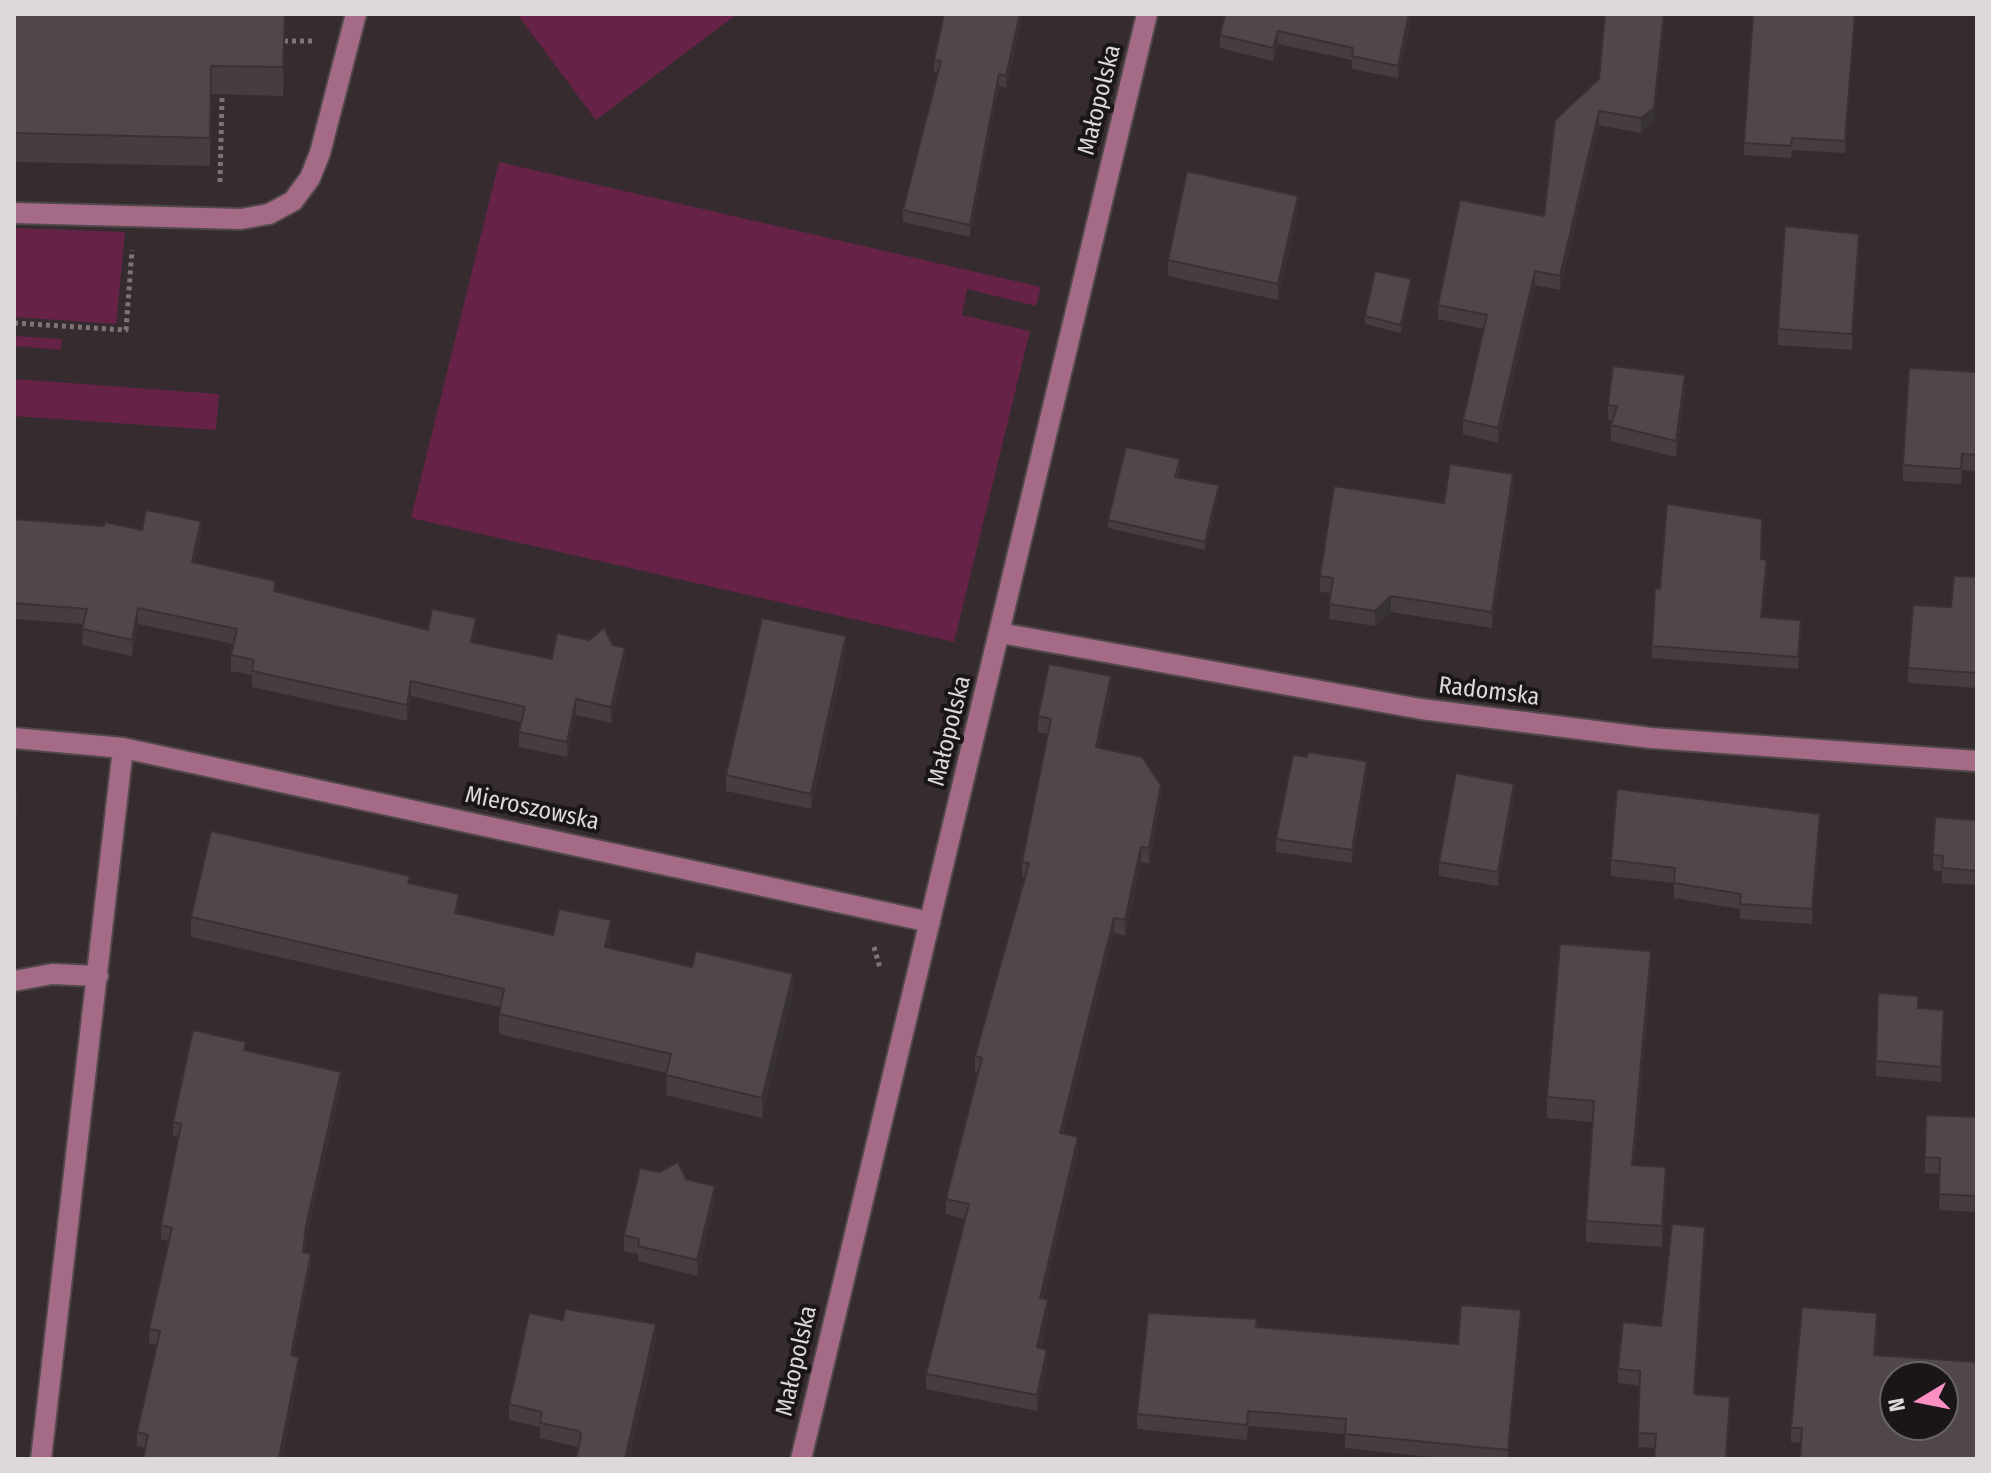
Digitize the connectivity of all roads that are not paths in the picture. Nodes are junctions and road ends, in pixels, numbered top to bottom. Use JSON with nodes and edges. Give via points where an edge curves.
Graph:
{"nodes":[{"id":1,"x":356,"y":14,"type":"edge"},
{"id":2,"x":1147,"y":14,"type":"edge"},
{"id":3,"x":14,"y":213,"type":"edge"},
{"id":4,"x":1000,"y":633,"type":"junction"},
{"id":5,"x":14,"y":738,"type":"edge"},
{"id":6,"x":123,"y":748,"type":"junction"},
{"id":7,"x":1977,"y":761,"type":"edge"},
{"id":8,"x":930,"y":922,"type":"junction"},
{"id":9,"x":98,"y":976,"type":"junction"},
{"id":10,"x":14,"y":981,"type":"edge"},
{"id":11,"x":41,"y":1459,"type":"edge"},
{"id":12,"x":801,"y":1459,"type":"edge"}],
"edges":[{"from":1,"to":3,"type":"street","via":[[310,178],[293,201],[269,214],[219,219]]},
{"from":2,"to":4,"type":"street","name":"Małopolska"},
{"from":4,"to":7,"type":"street","name":"Radomska","via":[[1451,713],[1651,738]]},
{"from":4,"to":8,"type":"street","name":"Małopolska"},
{"from":5,"to":6,"type":"street","name":"Mieroszowska"},
{"from":6,"to":8,"type":"street","name":"Mieroszowska"},
{"from":6,"to":9,"type":"street"},
{"from":8,"to":12,"type":"street","name":"Małopolska"},
{"from":9,"to":10,"type":"street","via":[[52,974]]},
{"from":9,"to":11,"type":"street"}]}
